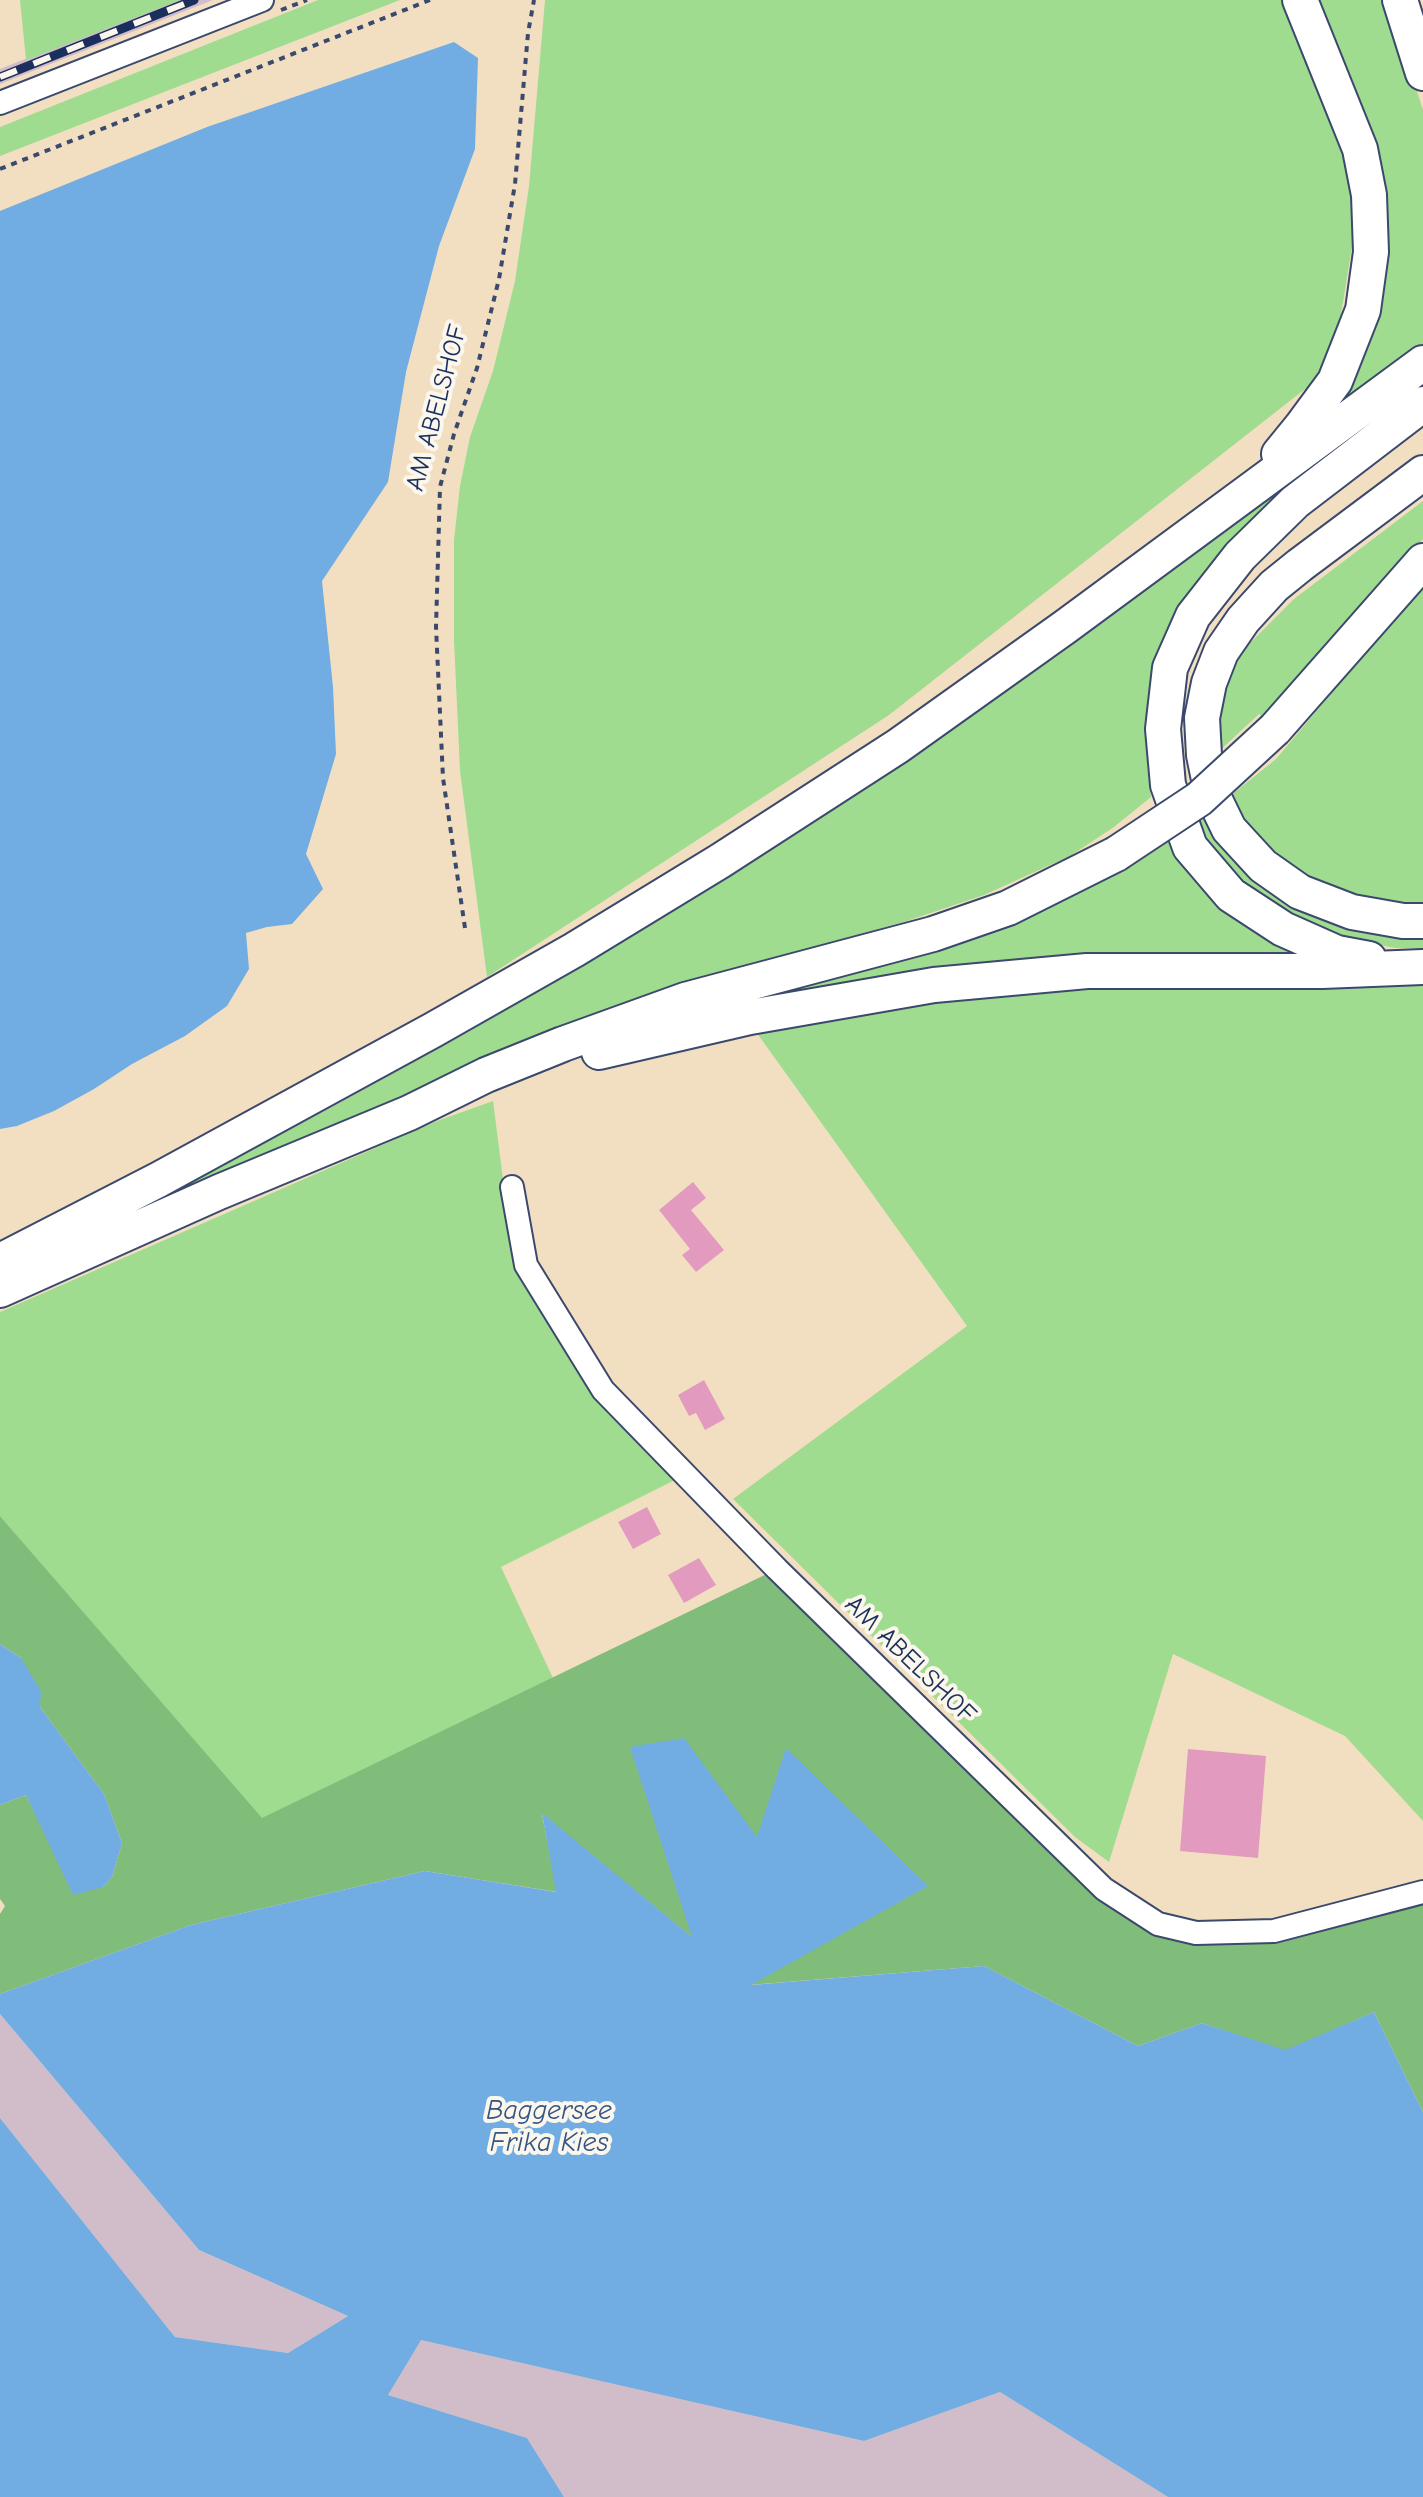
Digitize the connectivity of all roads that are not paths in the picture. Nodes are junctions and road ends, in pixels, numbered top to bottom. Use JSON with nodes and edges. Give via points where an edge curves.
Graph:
{"nodes":[{"id":1,"x":262,"y":0,"type":"edge"},
{"id":2,"x":1300,"y":0,"type":"edge"},
{"id":3,"x":1400,"y":0,"type":"edge"},
{"id":4,"x":1423,"y":73,"type":"edge"},
{"id":5,"x":0,"y":103,"type":"edge"},
{"id":6,"x":1423,"y":363,"type":"edge"},
{"id":7,"x":1423,"y":404,"type":"edge"},
{"id":8,"x":1423,"y":473,"type":"edge"},
{"id":9,"x":1237,"y":501,"type":"junction"},
{"id":10,"x":1423,"y":561,"type":"edge"},
{"id":11,"x":1423,"y":921,"type":"edge"},
{"id":12,"x":1423,"y":966,"type":"edge"},
{"id":13,"x":409,"y":1113,"type":"junction"},
{"id":14,"x":512,"y":1187,"type":"dead end"},
{"id":15,"x":0,"y":1261,"type":"edge"},
{"id":16,"x":0,"y":1290,"type":"edge"},
{"id":17,"x":1423,"y":1892,"type":"edge"}],
"edges":[{"from":1,"to":5,"type":"street"},
{"from":2,"to":9,"type":"highway","via":[[1360,149],[1369,195],[1371,252],[1363,310],[1335,381]]},
{"from":3,"to":4,"type":"highway"},
{"from":6,"to":9,"type":"highway"},
{"from":7,"to":12,"type":"highway","via":[[1295,502],[1240,556],[1193,616],[1170,668],[1163,729],[1168,785],[1190,847],[1231,895],[1283,929],[1337,953]]},
{"from":8,"to":11,"type":"highway","via":[[1274,586],[1243,620],[1221,652],[1202,718],[1212,794],[1229,829],[1263,866],[1300,892],[1352,912]]},
{"from":9,"to":15,"type":"highway","via":[[898,746],[694,877],[433,1030]]},
{"from":10,"to":13,"type":"highway","bridge":true,"via":[[1275,729],[1199,799],[1116,854],[1008,908],[933,934],[685,1000],[486,1075]]},
{"from":12,"to":13,"type":"highway","via":[[1087,971],[934,985],[638,1041]]},
{"from":13,"to":16,"type":"highway"},
{"from":14,"to":17,"type":"street","name":"AM ABELSHOF","via":[[526,1265],[603,1390],[777,1569],[1104,1889],[1158,1924],[1196,1933],[1274,1931]]}]}
